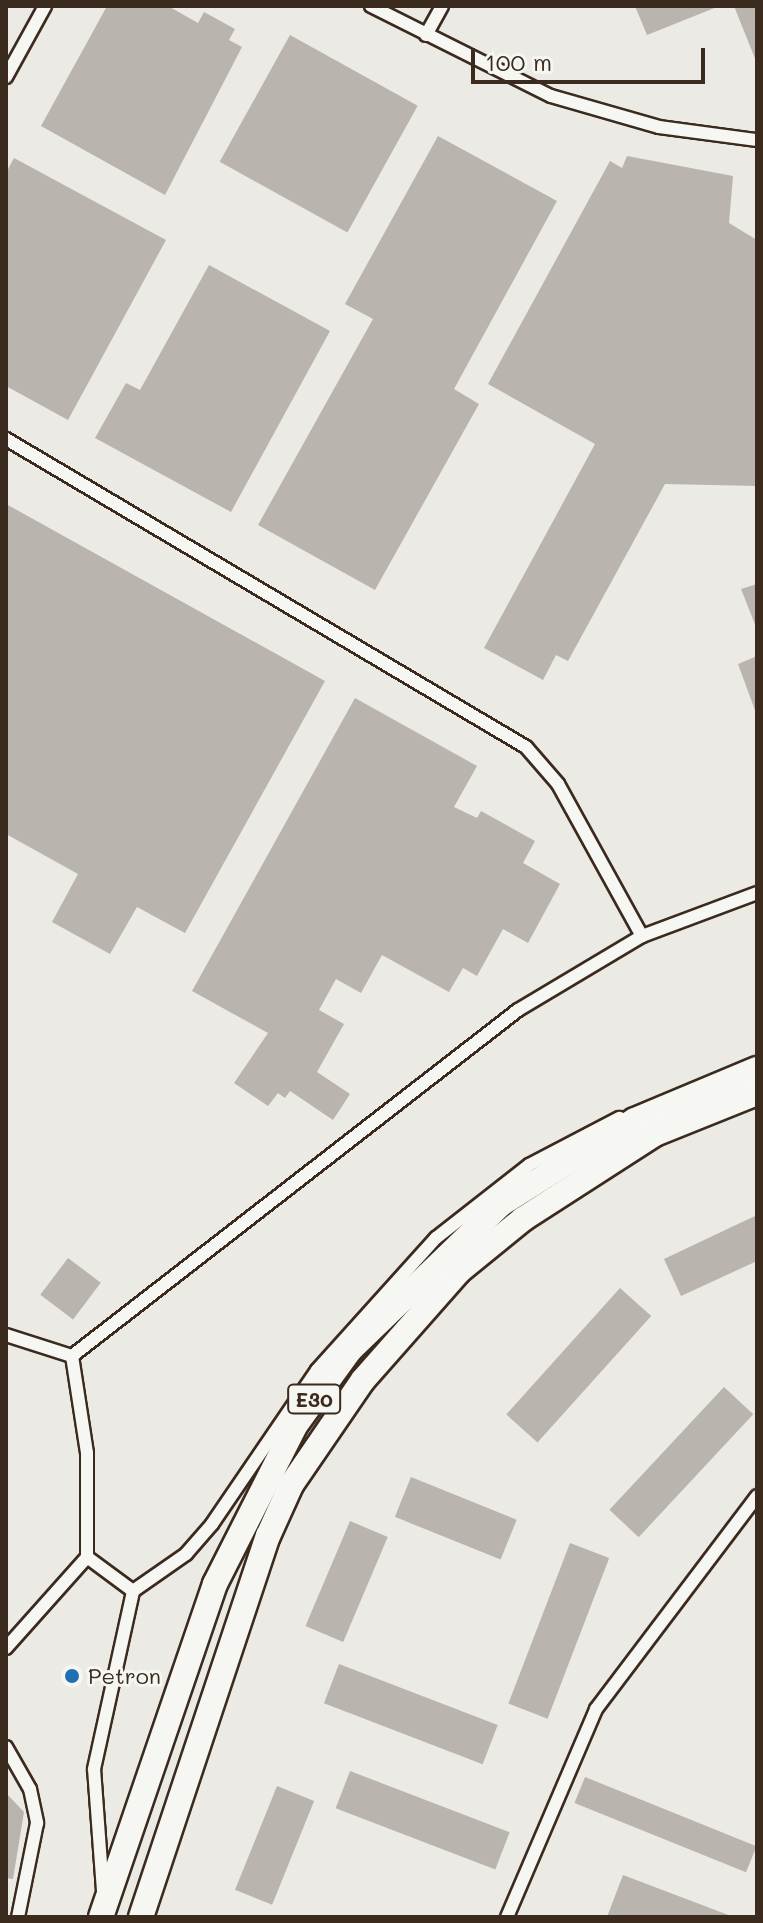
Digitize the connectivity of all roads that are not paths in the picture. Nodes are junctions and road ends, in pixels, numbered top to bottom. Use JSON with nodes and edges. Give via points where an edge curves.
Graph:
{"nodes":[{"id":1,"x":45,"y":6,"type":"edge"},
{"id":2,"x":371,"y":6,"type":"edge"},
{"id":3,"x":442,"y":6,"type":"edge"},
{"id":4,"x":426,"y":35,"type":"junction"},
{"id":5,"x":6,"y":77,"type":"edge"},
{"id":6,"x":757,"y":140,"type":"edge"},
{"id":7,"x":6,"y":439,"type":"edge"},
{"id":8,"x":757,"y":893,"type":"edge"},
{"id":9,"x":642,"y":936,"type":"junction"},
{"id":10,"x":757,"y":1069,"type":"edge"},
{"id":11,"x":690,"y":1092,"type":"junction"},
{"id":12,"x":757,"y":1093,"type":"edge"},
{"id":13,"x":6,"y":1335,"type":"edge"},
{"id":14,"x":72,"y":1356,"type":"junction"},
{"id":15,"x":757,"y":1496,"type":"edge"},
{"id":16,"x":87,"y":1557,"type":"junction"},
{"id":17,"x":133,"y":1591,"type":"junction"},
{"id":18,"x":6,"y":1648,"type":"edge"},
{"id":19,"x":6,"y":1747,"type":"edge"},
{"id":20,"x":103,"y":1912,"type":"edge"},
{"id":21,"x":18,"y":1917,"type":"edge"},
{"id":22,"x":141,"y":1917,"type":"edge"},
{"id":23,"x":507,"y":1917,"type":"edge"}],
"edges":[{"from":1,"to":5,"type":"street"},
{"from":2,"to":4,"type":"street"},
{"from":3,"to":4,"type":"street"},
{"from":4,"to":6,"type":"street","via":[[551,96],[659,127]]},
{"from":7,"to":9,"type":"street","via":[[526,747],[558,784]]},
{"from":8,"to":9,"type":"street"},
{"from":9,"to":14,"type":"street","via":[[518,1010],[400,1094],[245,1226]]},
{"from":10,"to":11,"type":"highway","number":"E30"},
{"from":11,"to":17,"type":"street","via":[[596,1128],[529,1165],[436,1238],[317,1370],[203,1534]]},
{"from":11,"to":20,"type":"highway","number":"E30","via":[[583,1148],[501,1204],[350,1350],[287,1439],[215,1584]]},
{"from":12,"to":22,"type":"highway","number":"E30","via":[[655,1134],[523,1219],[459,1271],[363,1380],[291,1485],[268,1536]]},
{"from":13,"to":14,"type":"street"},
{"from":14,"to":16,"type":"street","via":[[87,1453]]},
{"from":15,"to":23,"type":"street","via":[[596,1709],[566,1764]]},
{"from":16,"to":17,"type":"street"},
{"from":16,"to":18,"type":"street"},
{"from":17,"to":20,"type":"street","via":[[94,1769]]},
{"from":19,"to":21,"type":"street","via":[[30,1789],[37,1823]]}]}
